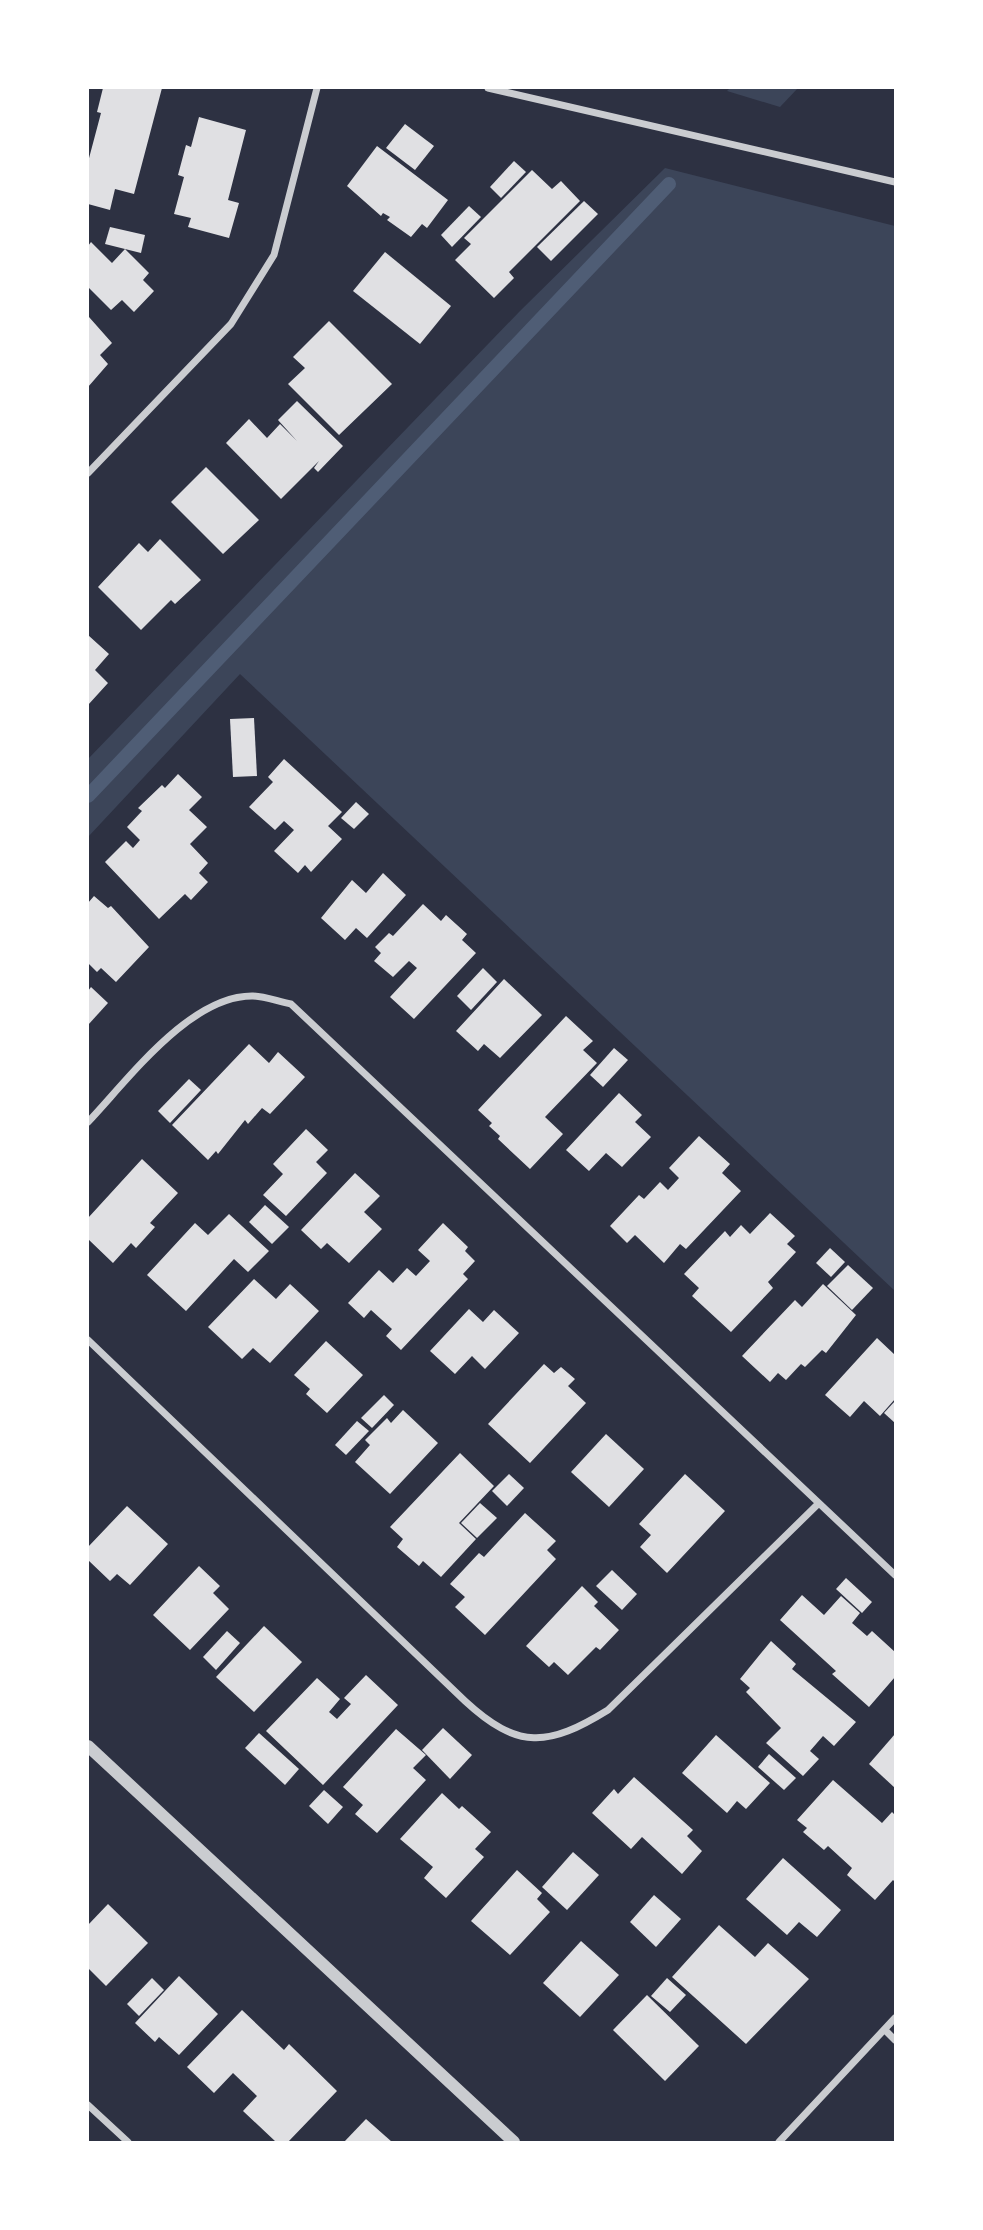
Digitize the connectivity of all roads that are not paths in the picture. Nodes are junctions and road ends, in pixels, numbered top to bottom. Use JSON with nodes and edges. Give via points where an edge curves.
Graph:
{"nodes":[{"id":1,"x":317,"y":88,"type":"edge"},
{"id":2,"x":488,"y":88,"type":"edge"},
{"id":3,"x":895,"y":182,"type":"edge"},
{"id":4,"x":88,"y":473,"type":"edge"},
{"id":5,"x":88,"y":1122,"type":"edge"},
{"id":6,"x":88,"y":1340,"type":"edge"},
{"id":7,"x":818,"y":1504,"type":"junction"},
{"id":8,"x":895,"y":1575,"type":"edge"},
{"id":9,"x":88,"y":1746,"type":"edge"},
{"id":10,"x":895,"y":2018,"type":"edge"},
{"id":11,"x":885,"y":2030,"type":"junction"},
{"id":12,"x":895,"y":2040,"type":"edge"},
{"id":13,"x":88,"y":2105,"type":"edge"},
{"id":14,"x":128,"y":2143,"type":"edge"},
{"id":15,"x":514,"y":2143,"type":"edge"},
{"id":16,"x":779,"y":2143,"type":"edge"}],
"edges":[{"from":1,"to":4,"type":"street","via":[[274,255],[231,324]]},
{"from":2,"to":3,"type":"street"},
{"from":5,"to":7,"type":"street","via":[[176,1031],[202,1012],[227,1000],[254,996],[291,1004]]},
{"from":6,"to":7,"type":"street","via":[[487,1722],[514,1736],[548,1738],[579,1728],[608,1710]]},
{"from":7,"to":8,"type":"street"},
{"from":9,"to":15,"type":"street"},
{"from":10,"to":11,"type":"street"},
{"from":11,"to":12,"type":"street"},
{"from":11,"to":16,"type":"street"},
{"from":13,"to":14,"type":"street"}]}
